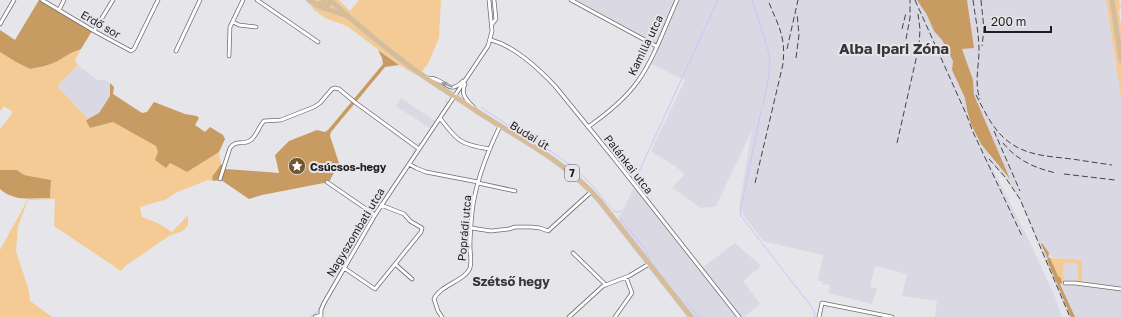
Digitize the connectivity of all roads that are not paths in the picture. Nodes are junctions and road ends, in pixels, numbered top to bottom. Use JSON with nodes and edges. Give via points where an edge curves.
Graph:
{"nodes":[{"id":1,"x":14,"y":0,"type":"edge"},
{"id":2,"x":42,"y":0,"type":"edge"},
{"id":3,"x":64,"y":0,"type":"edge"},
{"id":4,"x":113,"y":0,"type":"edge"},
{"id":5,"x":158,"y":0,"type":"edge"},
{"id":6,"x":200,"y":0,"type":"edge"},
{"id":7,"x":243,"y":0,"type":"edge"},
{"id":8,"x":257,"y":0,"type":"edge"},
{"id":9,"x":309,"y":0,"type":"edge"},
{"id":10,"x":325,"y":0,"type":"edge"},
{"id":11,"x":330,"y":0,"type":"edge"},
{"id":12,"x":489,"y":0,"type":"edge"},
{"id":13,"x":494,"y":0,"type":"edge"},
{"id":14,"x":571,"y":0,"type":"edge"},
{"id":15,"x":677,"y":0,"type":"edge"},
{"id":16,"x":1112,"y":0,"type":"edge"},
{"id":17,"x":316,"y":5,"type":"junction"},
{"id":18,"x":323,"y":8,"type":"junction"},
{"id":19,"x":59,"y":10,"type":"junction"},
{"id":20,"x":350,"y":18,"type":"junction"},
{"id":21,"x":233,"y":22,"type":"junction"},
{"id":22,"x":0,"y":24,"type":"edge"},
{"id":23,"x":492,"y":24,"type":"junction"},
{"id":24,"x":256,"y":27,"type":"dead end"},
{"id":25,"x":94,"y":31,"type":"junction"},
{"id":26,"x":491,"y":40,"type":"junction"},
{"id":27,"x":318,"y":42,"type":"dead end"},
{"id":28,"x":656,"y":46,"type":"junction"},
{"id":29,"x":176,"y":50,"type":"dead end"},
{"id":30,"x":229,"y":56,"type":"dead end"},
{"id":31,"x":1121,"y":60,"type":"edge"},
{"id":32,"x":425,"y":77,"type":"junction"},
{"id":33,"x":467,"y":77,"type":"junction"},
{"id":34,"x":454,"y":96,"type":"junction"},
{"id":35,"x":478,"y":112,"type":"junction"},
{"id":36,"x":440,"y":118,"type":"junction"},
{"id":37,"x":500,"y":126,"type":"junction"},
{"id":38,"x":588,"y":127,"type":"junction"},
{"id":39,"x":419,"y":149,"type":"junction"},
{"id":40,"x":490,"y":149,"type":"junction"},
{"id":41,"x":409,"y":164,"type":"junction"},
{"id":42,"x":220,"y":179,"type":"dead end"},
{"id":43,"x":327,"y":182,"type":"dead end"},
{"id":44,"x":478,"y":182,"type":"junction"},
{"id":45,"x":515,"y":191,"type":"dead end"},
{"id":46,"x":591,"y":192,"type":"junction"},
{"id":47,"x":381,"y":205,"type":"junction"},
{"id":48,"x":375,"y":215,"type":"junction"},
{"id":49,"x":471,"y":228,"type":"junction"},
{"id":50,"x":573,"y":253,"type":"dead end"},
{"id":51,"x":395,"y":264,"type":"junction"},
{"id":52,"x":649,"y":264,"type":"junction"},
{"id":53,"x":344,"y":268,"type":"junction"},
{"id":54,"x":626,"y":277,"type":"junction"},
{"id":55,"x":412,"y":279,"type":"dead end"},
{"id":56,"x":1065,"y":283,"type":"dead end"},
{"id":57,"x":606,"y":285,"type":"junction"},
{"id":58,"x":1121,"y":289,"type":"edge"},
{"id":59,"x":321,"y":316,"type":"edge"},
{"id":60,"x":315,"y":317,"type":"edge"},
{"id":61,"x":442,"y":317,"type":"edge"},
{"id":62,"x":569,"y":317,"type":"edge"},
{"id":63,"x":615,"y":317,"type":"edge"},
{"id":64,"x":691,"y":317,"type":"edge"},
{"id":65,"x":739,"y":317,"type":"edge"},
{"id":66,"x":819,"y":317,"type":"edge"},
{"id":67,"x":892,"y":317,"type":"edge"}],
"edges":[{"from":1,"to":22,"type":"street"},
{"from":2,"to":19,"type":"street","name":"Erdő sor"},
{"from":3,"to":19,"type":"street"},
{"from":4,"to":25,"type":"street"},
{"from":5,"to":25,"type":"street","name":"Erdő sor","via":[[131,51]]},
{"from":6,"to":29,"type":"street"},
{"from":7,"to":21,"type":"street"},
{"from":8,"to":27,"type":"street"},
{"from":9,"to":17,"type":"main road"},
{"from":10,"to":17,"type":"main road"},
{"from":11,"to":18,"type":"main road"},
{"from":11,"to":20,"type":"main road","name":"Budai út","number":"7"},
{"from":12,"to":23,"type":"street"},
{"from":13,"to":23,"type":"street","via":[[496,19]]},
{"from":14,"to":28,"type":"street"},
{"from":15,"to":28,"type":"street","name":"Kamilla utca"},
{"from":16,"to":31,"type":"main road"},
{"from":17,"to":18,"type":"main road"},
{"from":18,"to":20,"type":"main road"},
{"from":19,"to":25,"type":"street","name":"Erdő sor"},
{"from":20,"to":32,"type":"main road","name":"Budai út","number":"7"},
{"from":21,"to":24,"type":"street"},
{"from":21,"to":30,"type":"street","via":[[230,27]]},
{"from":23,"to":26,"type":"street"},
{"from":26,"to":33,"type":"street","name":"Nagyszombati utca"},
{"from":26,"to":38,"type":"street","name":"Palánkai utca","via":[[509,48],[544,76]]},
{"from":28,"to":38,"type":"street","name":"Kamilla utca","via":[[635,86]]},
{"from":33,"to":32,"type":"street","one_way":true,"via":[[459,85],[452,87],[437,79]]},
{"from":32,"to":34,"type":"main road","name":"Budai út","number":"7"},
{"from":33,"to":34,"type":"street","name":"Nagyszombati utca"},
{"from":33,"to":35,"type":"street","via":[[463,94]]},
{"from":34,"to":35,"type":"main road","name":"Budai út","number":"7"},
{"from":34,"to":36,"type":"street","name":"Nagyszombati utca"},
{"from":35,"to":37,"type":"main road","name":"Budai út","number":"7"},
{"from":36,"to":39,"type":"street","name":"Nagyszombati utca"},
{"from":36,"to":40,"type":"street","via":[[459,140],[471,146]]},
{"from":37,"to":40,"type":"street","name":"Poprádi utca"},
{"from":37,"to":46,"type":"main road","name":"Budai út","number":"7","via":[[560,164]]},
{"from":38,"to":65,"type":"street","name":"Palánkai utca"},
{"from":39,"to":41,"type":"street","name":"Nagyszombati utca"},
{"from":39,"to":42,"type":"street","via":[[335,88],[314,107],[280,120],[264,121],[251,140],[233,144]]},
{"from":40,"to":44,"type":"street","name":"Poprádi utca"},
{"from":41,"to":44,"type":"street","via":[[426,172]]},
{"from":41,"to":47,"type":"street","name":"Nagyszombati utca"},
{"from":43,"to":48,"type":"street"},
{"from":44,"to":45,"type":"street"},
{"from":44,"to":49,"type":"street","name":"Poprádi utca"},
{"from":46,"to":49,"type":"street","via":[[548,231],[531,227],[491,231]]},
{"from":46,"to":52,"type":"main road","name":"Budai út","number":"7"},
{"from":47,"to":48,"type":"street","name":"Nagyszombati utca"},
{"from":47,"to":51,"type":"street","via":[[404,214],[422,228]]},
{"from":48,"to":53,"type":"street","name":"Nagyszombati utca"},
{"from":49,"to":61,"type":"street","name":"Poprádi utca","via":[[469,270],[434,297]]},
{"from":50,"to":57,"type":"street"},
{"from":51,"to":53,"type":"street","via":[[375,289]]},
{"from":51,"to":55,"type":"street"},
{"from":52,"to":54,"type":"street"},
{"from":52,"to":64,"type":"main road","name":"Budai út","number":"7"},
{"from":53,"to":59,"type":"street","name":"Nagyszombati utca","via":[[324,303]]},
{"from":54,"to":57,"type":"street"},
{"from":54,"to":63,"type":"street","via":[[632,294]]},
{"from":56,"to":58,"type":"street"},
{"from":57,"to":62,"type":"street"},
{"from":59,"to":60,"type":"street","name":"Nagyszombati utca"},
{"from":66,"to":67,"type":"street","via":[[822,303]]}]}
